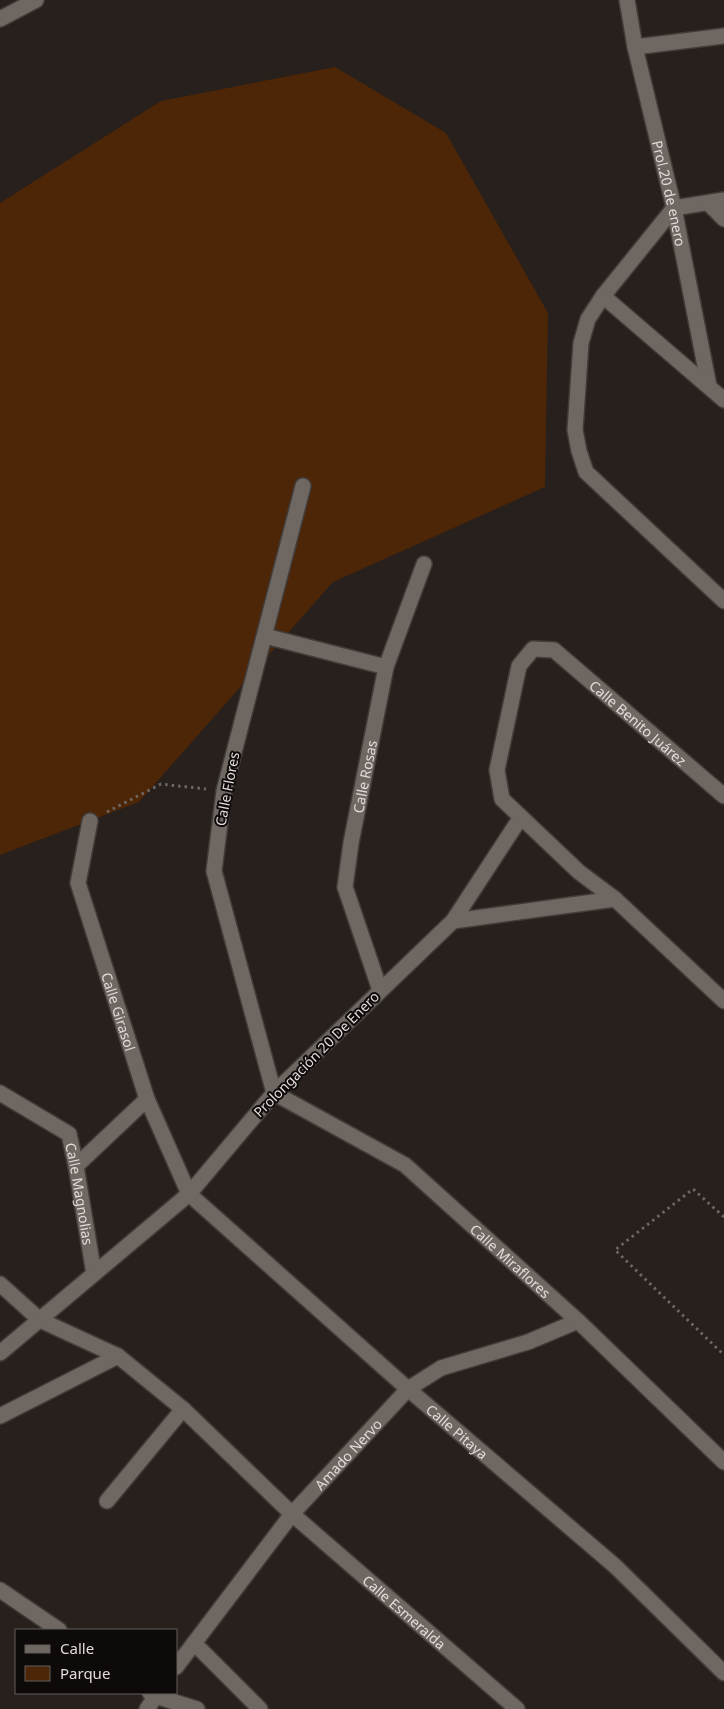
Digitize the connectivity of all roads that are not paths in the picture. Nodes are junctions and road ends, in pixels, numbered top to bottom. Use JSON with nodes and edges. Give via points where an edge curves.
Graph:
{"nodes":[{"id":1,"x":36,"y":0,"type":"edge"},
{"id":2,"x":627,"y":0,"type":"edge"},
{"id":3,"x":0,"y":19,"type":"edge"},
{"id":4,"x":724,"y":36,"type":"edge"},
{"id":5,"x":636,"y":47,"type":"junction"},
{"id":6,"x":724,"y":200,"type":"edge"},
{"id":7,"x":708,"y":203,"type":"junction"},
{"id":8,"x":674,"y":208,"type":"junction"},
{"id":9,"x":724,"y":219,"type":"edge"},
{"id":10,"x":603,"y":296,"type":"junction"},
{"id":11,"x":709,"y":386,"type":"junction"},
{"id":12,"x":724,"y":400,"type":"edge"},
{"id":13,"x":303,"y":486,"type":"dead end"},
{"id":14,"x":424,"y":564,"type":"dead end"},
{"id":15,"x":724,"y":601,"type":"edge"},
{"id":16,"x":265,"y":636,"type":"junction"},
{"id":17,"x":386,"y":667,"type":"junction"},
{"id":18,"x":724,"y":796,"type":"edge"},
{"id":19,"x":521,"y":817,"type":"junction"},
{"id":20,"x":90,"y":821,"type":"road end"},
{"id":21,"x":615,"y":899,"type":"junction"},
{"id":22,"x":452,"y":921,"type":"junction"},
{"id":23,"x":380,"y":990,"type":"junction"},
{"id":24,"x":724,"y":1002,"type":"edge"},
{"id":25,"x":0,"y":1093,"type":"edge"},
{"id":26,"x":274,"y":1093,"type":"junction"},
{"id":27,"x":147,"y":1100,"type":"junction"},
{"id":28,"x":76,"y":1166,"type":"junction"},
{"id":29,"x":189,"y":1194,"type":"junction"},
{"id":30,"x":94,"y":1274,"type":"junction"},
{"id":31,"x":0,"y":1284,"type":"edge"},
{"id":32,"x":40,"y":1320,"type":"junction"},
{"id":33,"x":578,"y":1321,"type":"junction"},
{"id":34,"x":0,"y":1353,"type":"edge"},
{"id":35,"x":118,"y":1356,"type":"junction"},
{"id":36,"x":408,"y":1388,"type":"junction"},
{"id":37,"x":183,"y":1409,"type":"junction"},
{"id":38,"x":0,"y":1416,"type":"edge"},
{"id":39,"x":724,"y":1462,"type":"edge"},
{"id":40,"x":106,"y":1501,"type":"dead end"},
{"id":41,"x":292,"y":1514,"type":"junction"},
{"id":42,"x":0,"y":1590,"type":"edge"},
{"id":43,"x":58,"y":1629,"type":"edge"},
{"id":44,"x":194,"y":1643,"type":"junction"},
{"id":45,"x":178,"y":1664,"type":"edge"},
{"id":46,"x":724,"y":1673,"type":"edge"},
{"id":47,"x":153,"y":1698,"type":"edge"},
{"id":48,"x":197,"y":1709,"type":"edge"},
{"id":49,"x":260,"y":1709,"type":"edge"},
{"id":50,"x":517,"y":1709,"type":"edge"}],
"edges":[{"from":1,"to":3,"type":"street"},
{"from":2,"to":5,"type":"street","name":"Prol.20 de enero"},
{"from":4,"to":5,"type":"street"},
{"from":5,"to":8,"type":"street","name":"Prol.20 de enero"},
{"from":6,"to":7,"type":"street"},
{"from":7,"to":8,"type":"street"},
{"from":7,"to":9,"type":"street"},
{"from":8,"to":10,"type":"street"},
{"from":8,"to":11,"type":"street","name":"Prol.20 de enero"},
{"from":10,"to":11,"type":"street"},
{"from":10,"to":15,"type":"street","via":[[588,319],[581,343],[575,430],[586,472]]},
{"from":11,"to":12,"type":"street"},
{"from":13,"to":16,"type":"street","name":"Calle Flores"},
{"from":14,"to":17,"type":"street","name":"Calle Rosas"},
{"from":16,"to":17,"type":"street"},
{"from":16,"to":26,"type":"street","name":"Calle Flores","via":[[224,791],[214,871]]},
{"from":17,"to":23,"type":"street","name":"Calle Rosas","via":[[345,887]]},
{"from":18,"to":19,"type":"street","name":"Calle Benito Juárez","via":[[554,650],[533,649],[519,666],[497,770],[502,799]]},
{"from":19,"to":21,"type":"street","via":[[579,872]]},
{"from":19,"to":22,"type":"street","name":"Prolongación 20 De Enero"},
{"from":20,"to":27,"type":"street","name":"Calle Girasol","via":[[78,883]]},
{"from":21,"to":22,"type":"street"},
{"from":21,"to":24,"type":"street"},
{"from":22,"to":23,"type":"street","name":"Prolongación 20 De Enero"},
{"from":23,"to":26,"type":"street","name":"Prolongación 20 De Enero"},
{"from":25,"to":28,"type":"street","name":"Calle Magnolias","via":[[69,1134]]},
{"from":26,"to":29,"type":"street","name":"Prolongación 20 De Enero"},
{"from":26,"to":33,"type":"street","name":"Calle Miraflores","via":[[405,1164]]},
{"from":27,"to":28,"type":"street"},
{"from":27,"to":29,"type":"street","name":"Calle Girasol"},
{"from":28,"to":30,"type":"street","name":"Calle Magnolias"},
{"from":29,"to":30,"type":"street","name":"Prolongación 20 De Enero"},
{"from":29,"to":36,"type":"street","name":"Calle Pitaya"},
{"from":30,"to":32,"type":"street","name":"Prolongación 20 De Enero"},
{"from":31,"to":32,"type":"street","name":"Calle Esmeralda"},
{"from":32,"to":34,"type":"street","name":"Prolongación 20 De Enero"},
{"from":32,"to":35,"type":"street","name":"Calle Esmeralda"},
{"from":33,"to":36,"type":"street","name":"Amado Nervo","via":[[528,1342],[441,1368]]},
{"from":33,"to":39,"type":"street","name":"Calle Miraflores"},
{"from":35,"to":37,"type":"street","name":"Calle Esmeralda"},
{"from":35,"to":38,"type":"street"},
{"from":36,"to":41,"type":"street","name":"Amado Nervo"},
{"from":36,"to":46,"type":"street","name":"Calle Pitaya","via":[[615,1566]]},
{"from":37,"to":40,"type":"street"},
{"from":37,"to":41,"type":"street","name":"Calle Esmeralda"},
{"from":41,"to":44,"type":"street","name":"Amado Nervo"},
{"from":41,"to":50,"type":"street","name":"Calle Esmeralda"},
{"from":42,"to":43,"type":"street"},
{"from":44,"to":45,"type":"street","name":"Amado Nervo"},
{"from":44,"to":49,"type":"street"},
{"from":47,"to":48,"type":"street"}]}
